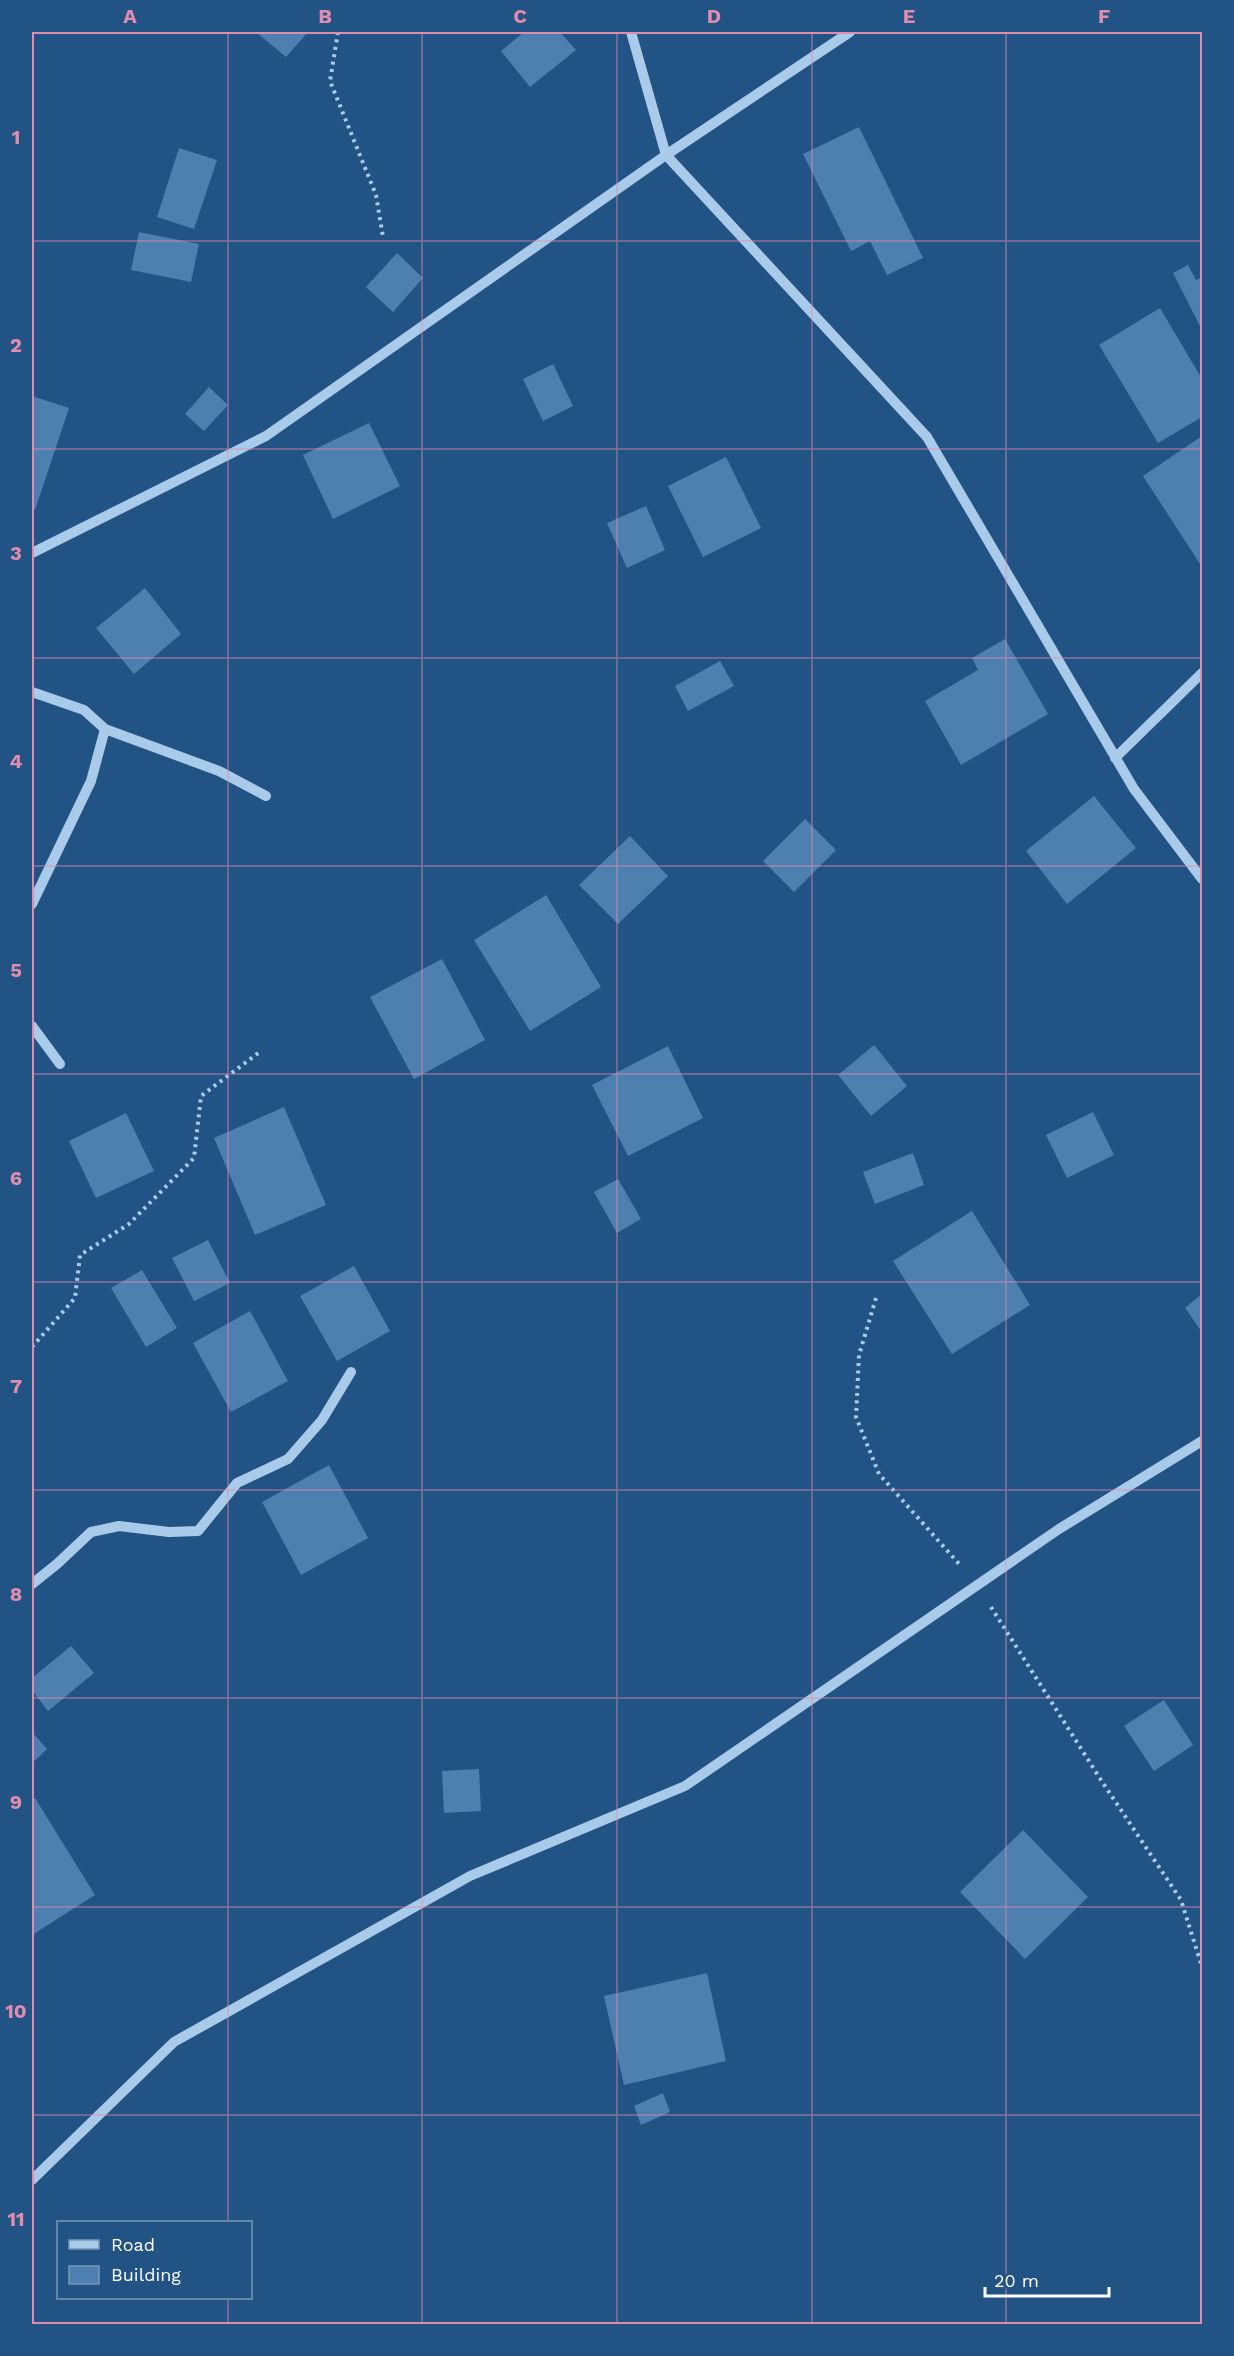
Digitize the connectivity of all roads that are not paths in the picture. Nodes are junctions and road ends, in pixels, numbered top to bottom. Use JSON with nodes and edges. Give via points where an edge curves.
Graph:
{"nodes":[{"id":1,"x":631,"y":32,"type":"edge"},
{"id":2,"x":850,"y":32,"type":"edge"},
{"id":3,"x":666,"y":156,"type":"junction"},
{"id":4,"x":32,"y":553,"type":"edge"},
{"id":5,"x":1203,"y":673,"type":"edge"},
{"id":6,"x":32,"y":692,"type":"edge"},
{"id":7,"x":105,"y":729,"type":"junction"},
{"id":8,"x":1115,"y":758,"type":"junction"},
{"id":9,"x":266,"y":796,"type":"dead end"},
{"id":10,"x":1203,"y":879,"type":"edge"},
{"id":11,"x":32,"y":904,"type":"edge"},
{"id":12,"x":32,"y":1026,"type":"edge"},
{"id":13,"x":60,"y":1064,"type":"dead end"},
{"id":14,"x":351,"y":1372,"type":"dead end"},
{"id":15,"x":1203,"y":1441,"type":"edge"},
{"id":16,"x":32,"y":1584,"type":"edge"},
{"id":17,"x":32,"y":2166,"type":"edge"},
{"id":18,"x":44,"y":2169,"type":"junction"},
{"id":19,"x":32,"y":2181,"type":"edge"}],
"edges":[{"from":1,"to":3,"type":"street"},
{"from":2,"to":3,"type":"street"},
{"from":3,"to":4,"type":"street","via":[[266,436]]},
{"from":3,"to":8,"type":"street","via":[[927,437]]},
{"from":5,"to":8,"type":"street"},
{"from":6,"to":7,"type":"street","via":[[84,710]]},
{"from":7,"to":9,"type":"street","via":[[219,771]]},
{"from":7,"to":11,"type":"street","via":[[91,781]]},
{"from":8,"to":10,"type":"street"},
{"from":12,"to":13,"type":"street"},
{"from":14,"to":16,"type":"street","via":[[322,1420],[288,1459],[237,1484],[198,1531],[119,1527],[91,1532]]},
{"from":15,"to":18,"type":"street","via":[[1059,1529],[685,1786],[470,1876],[174,2042]]},
{"from":17,"to":18,"type":"street"},
{"from":18,"to":19,"type":"street"}]}
